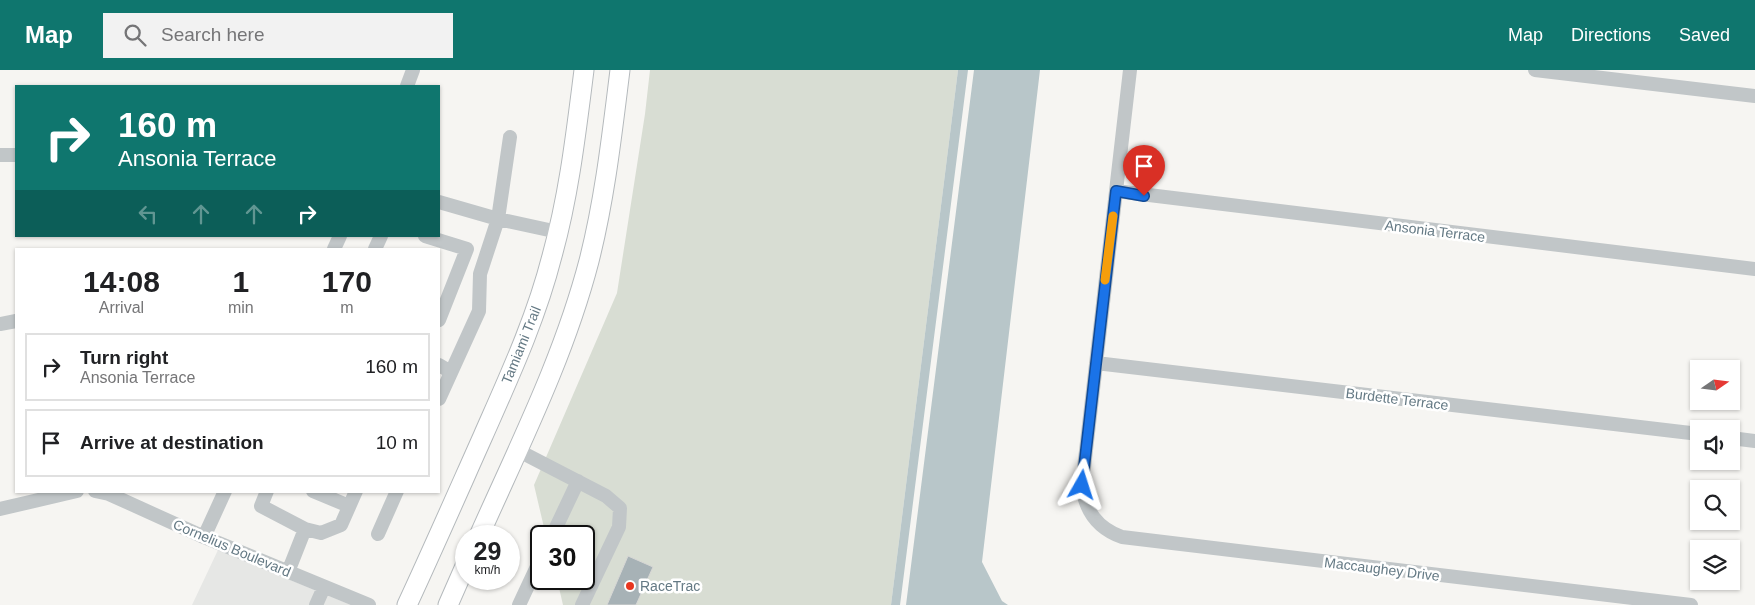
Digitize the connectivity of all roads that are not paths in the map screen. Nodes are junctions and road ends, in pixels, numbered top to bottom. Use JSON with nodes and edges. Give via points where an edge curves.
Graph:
{"nodes":[{"id":1,"x":412,"y":70,"type":"edge"},
{"id":2,"x":584,"y":70,"type":"edge"},
{"id":3,"x":620,"y":70,"type":"edge"},
{"id":4,"x":1130,"y":70,"type":"edge"},
{"id":5,"x":1535,"y":70,"type":"edge"},
{"id":6,"x":407,"y":85,"type":"edge"},
{"id":7,"x":1755,"y":96,"type":"edge"},
{"id":8,"x":510,"y":137,"type":"dead end"},
{"id":9,"x":0,"y":155,"type":"edge"},
{"id":10,"x":15,"y":156,"type":"edge"},
{"id":11,"x":1116,"y":191,"type":"junction"},
{"id":12,"x":440,"y":202,"type":"edge"},
{"id":13,"x":498,"y":219,"type":"junction"},
{"id":14,"x":558,"y":232,"type":"junction"},
{"id":15,"x":428,"y":237,"type":"edge"},
{"id":16,"x":1755,"y":269,"type":"edge"},
{"id":17,"x":440,"y":317,"type":"edge"},
{"id":18,"x":15,"y":321,"type":"edge"},
{"id":19,"x":0,"y":324,"type":"edge"},
{"id":20,"x":1096,"y":363,"type":"junction"},
{"id":21,"x":440,"y":366,"type":"edge"},
{"id":22,"x":452,"y":372,"type":"junction"},
{"id":23,"x":440,"y":398,"type":"edge"},
{"id":24,"x":1690,"y":433,"type":"edge"},
{"id":25,"x":1740,"y":439,"type":"edge"},
{"id":26,"x":1755,"y":441,"type":"edge"},
{"id":27,"x":517,"y":450,"type":"junction"},
{"id":28,"x":578,"y":481,"type":"junction"},
{"id":29,"x":68,"y":493,"type":"edge"},
{"id":30,"x":104,"y":493,"type":"edge"},
{"id":31,"x":224,"y":493,"type":"edge"},
{"id":32,"x":266,"y":493,"type":"edge"},
{"id":33,"x":318,"y":493,"type":"edge"},
{"id":34,"x":355,"y":493,"type":"edge"},
{"id":35,"x":396,"y":493,"type":"edge"},
{"id":36,"x":349,"y":506,"type":"junction"},
{"id":37,"x":0,"y":509,"type":"edge"},
{"id":38,"x":484,"y":525,"type":"edge"},
{"id":39,"x":557,"y":525,"type":"edge"},
{"id":40,"x":305,"y":529,"type":"junction"},
{"id":41,"x":378,"y":534,"type":"dead end"},
{"id":42,"x":204,"y":537,"type":"junction"},
{"id":43,"x":288,"y":572,"type":"junction"},
{"id":44,"x":530,"y":582,"type":"edge"},
{"id":45,"x":324,"y":587,"type":"junction"},
{"id":46,"x":455,"y":589,"type":"edge"},
{"id":47,"x":316,"y":605,"type":"edge"},
{"id":48,"x":369,"y":605,"type":"edge"},
{"id":49,"x":407,"y":605,"type":"edge"},
{"id":50,"x":448,"y":605,"type":"edge"},
{"id":51,"x":519,"y":605,"type":"edge"},
{"id":52,"x":582,"y":605,"type":"edge"},
{"id":53,"x":1691,"y":605,"type":"edge"}],
"edges":[{"from":1,"to":6,"type":"street"},
{"from":2,"to":14,"type":"main road","name":"Tamiami Trail","via":[[572,164]]},
{"from":3,"to":27,"type":"main road","via":[[600,216],[588,263],[560,349]]},
{"from":4,"to":11,"type":"street"},
{"from":5,"to":7,"type":"street"},
{"from":8,"to":13,"type":"street"},
{"from":9,"to":10,"type":"street"},
{"from":11,"to":16,"type":"street","name":"Ansonia Terrace"},
{"from":11,"to":20,"type":"street"},
{"from":12,"to":13,"type":"street"},
{"from":13,"to":14,"type":"street"},
{"from":13,"to":22,"type":"street","via":[[480,274],[479,311]]},
{"from":14,"to":49,"type":"main road","name":"Tamiami Trail","via":[[539,302],[521,350]]},
{"from":15,"to":17,"type":"street","via":[[467,249]]},
{"from":18,"to":19,"type":"street"},
{"from":20,"to":24,"type":"street","name":"Burdette Terrace"},
{"from":20,"to":53,"type":"street","name":"Maccaughey Drive","via":[[1082,485],[1086,507],[1110,533]]},
{"from":21,"to":22,"type":"street"},
{"from":22,"to":23,"type":"street"},
{"from":25,"to":26,"type":"street"},
{"from":27,"to":28,"type":"street"},
{"from":27,"to":38,"type":"main road"},
{"from":28,"to":39,"type":"street"},
{"from":28,"to":52,"type":"street","via":[[606,496],[620,508],[619,526]]},
{"from":29,"to":37,"type":"street"},
{"from":30,"to":42,"type":"street","name":"Cornelius Boulevard"},
{"from":31,"to":42,"type":"street"},
{"from":32,"to":40,"type":"street","via":[[261,506]]},
{"from":33,"to":36,"type":"street"},
{"from":34,"to":36,"type":"street"},
{"from":35,"to":41,"type":"street"},
{"from":36,"to":40,"type":"street","via":[[341,525],[320,533]]},
{"from":40,"to":43,"type":"street"},
{"from":42,"to":43,"type":"street","name":"Cornelius Boulevard"},
{"from":43,"to":45,"type":"street","name":"Cornelius Boulevard"},
{"from":44,"to":51,"type":"street"},
{"from":45,"to":47,"type":"street"},
{"from":45,"to":48,"type":"street","name":"Cornelius Boulevard"},
{"from":46,"to":50,"type":"main road"}]}
